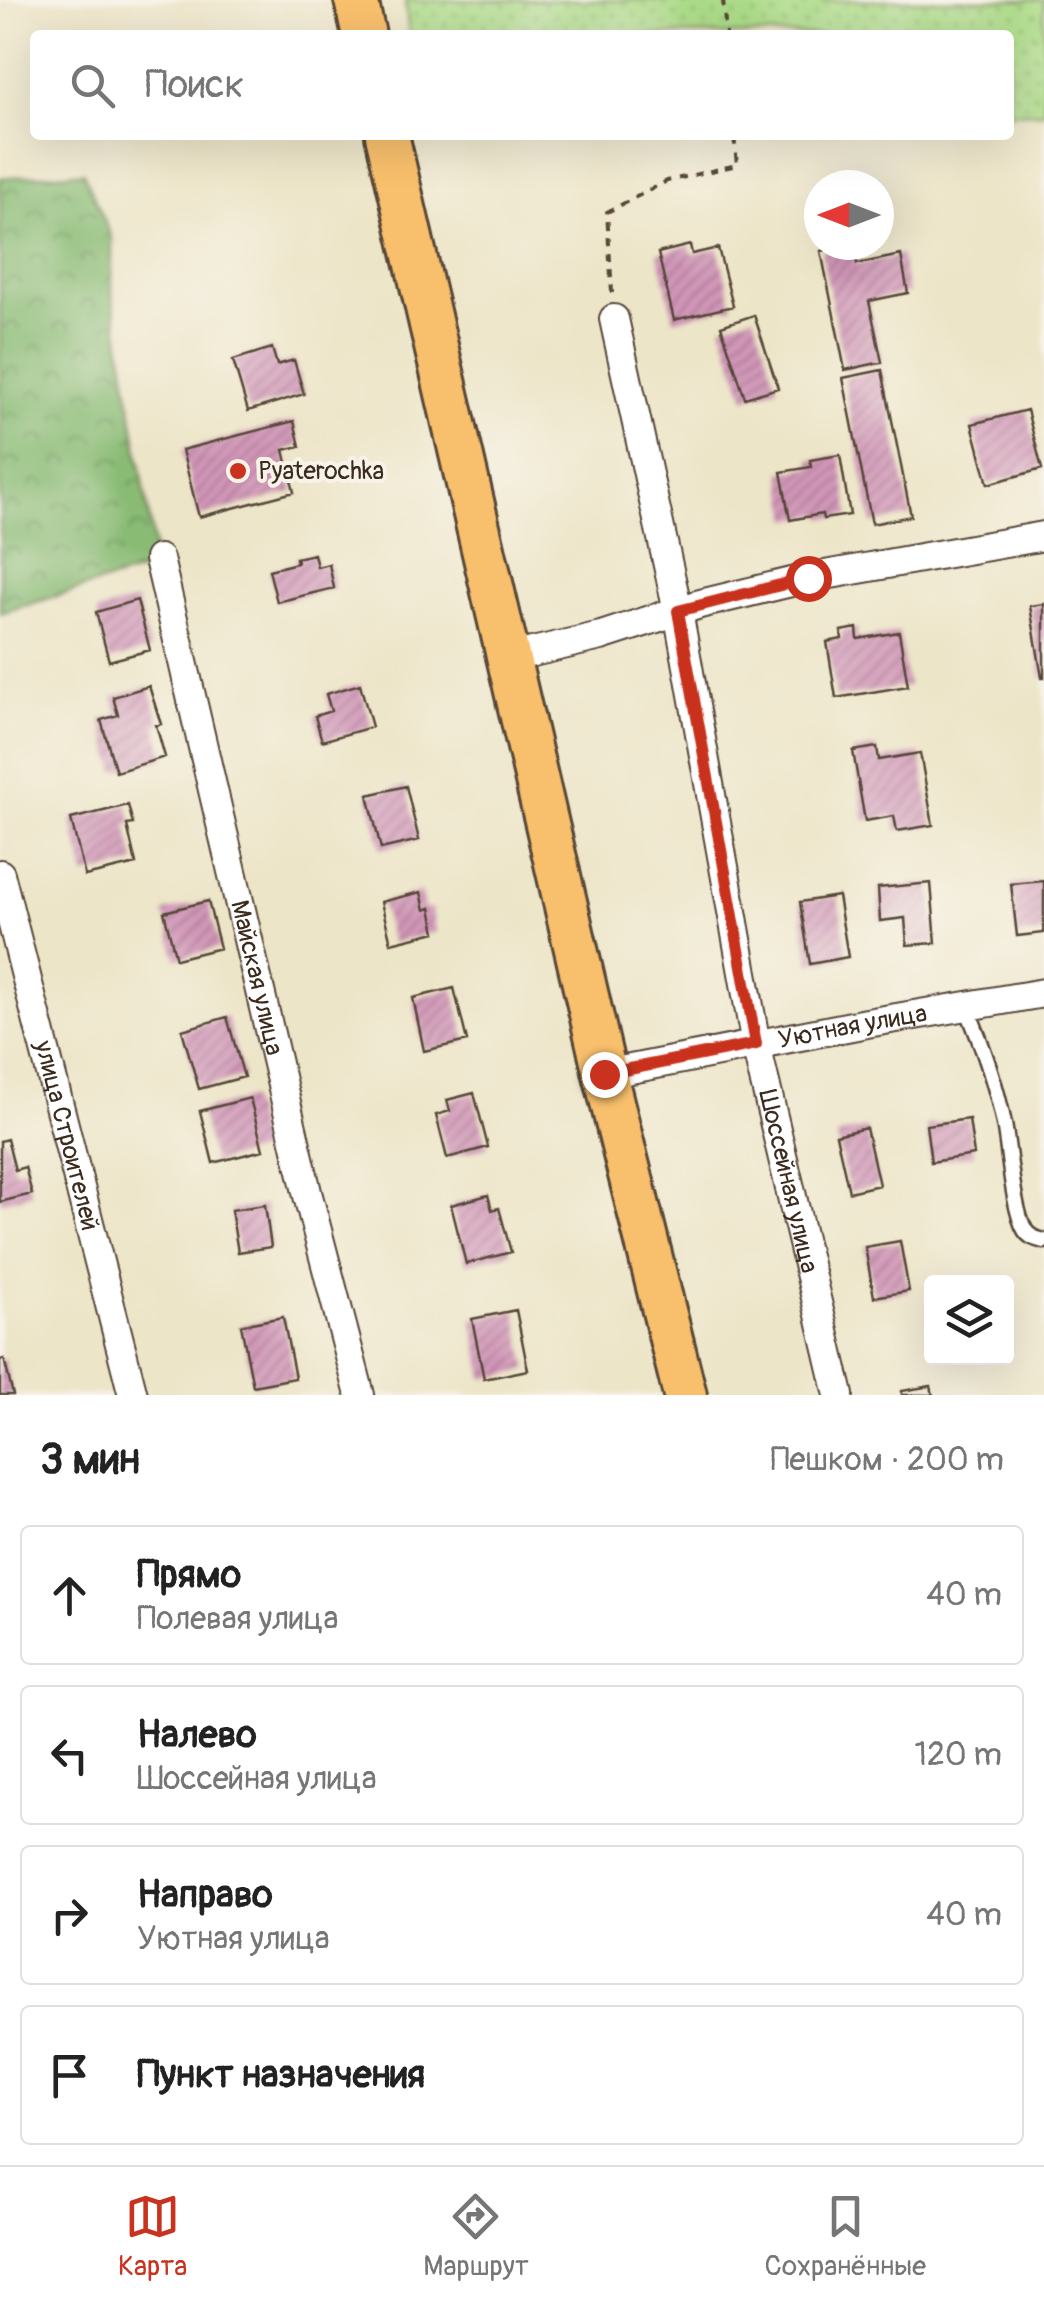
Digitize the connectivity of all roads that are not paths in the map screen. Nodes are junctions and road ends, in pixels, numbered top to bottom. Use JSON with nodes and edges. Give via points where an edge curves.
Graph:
{"nodes":[{"id":1,"x":356,"y":0,"type":"edge"},
{"id":2,"x":363,"y":30,"type":"edge"},
{"id":3,"x":387,"y":140,"type":"edge"},
{"id":4,"x":614,"y":319,"type":"road end"},
{"id":5,"x":1044,"y":536,"type":"edge"},
{"id":6,"x":158,"y":560,"type":"dead end"},
{"id":7,"x":678,"y":611,"type":"junction"},
{"id":8,"x":507,"y":658,"type":"junction"},
{"id":9,"x":0,"y":874,"type":"edge"},
{"id":10,"x":1044,"y":993,"type":"edge"},
{"id":11,"x":966,"y":1006,"type":"junction"},
{"id":12,"x":756,"y":1044,"type":"junction"},
{"id":13,"x":604,"y":1074,"type":"junction"},
{"id":14,"x":1044,"y":1241,"type":"edge"},
{"id":15,"x":133,"y":1395,"type":"edge"},
{"id":16,"x":360,"y":1395,"type":"edge"},
{"id":17,"x":685,"y":1395,"type":"edge"},
{"id":18,"x":839,"y":1395,"type":"edge"}],
"edges":[{"from":1,"to":2,"type":"main road"},
{"from":3,"to":8,"type":"main road"},
{"from":4,"to":7,"type":"street","name":"Шоссейная улица"},
{"from":5,"to":7,"type":"street","via":[[808,578]]},
{"from":6,"to":16,"type":"street","name":"Майская улица"},
{"from":7,"to":8,"type":"street"},
{"from":7,"to":12,"type":"street","name":"Шоссейная улица"},
{"from":8,"to":13,"type":"main road"},
{"from":9,"to":15,"type":"street","name":"улица Строителей"},
{"from":10,"to":11,"type":"street","name":"Уютная улица"},
{"from":11,"to":12,"type":"street","name":"Уютная улица"},
{"from":11,"to":14,"type":"lane","via":[[999,1104],[1019,1215],[1026,1233]]},
{"from":12,"to":13,"type":"street","name":"Уютная улица"},
{"from":12,"to":18,"type":"street","name":"Шоссейная улица"},
{"from":13,"to":17,"type":"main road"}]}
